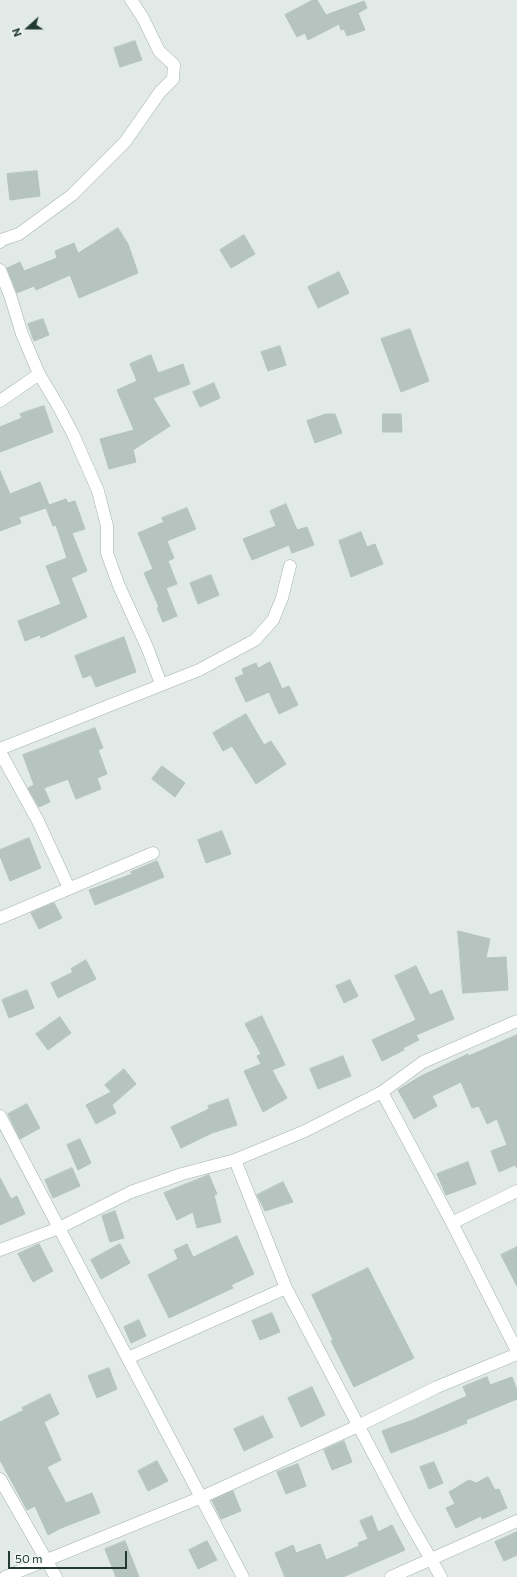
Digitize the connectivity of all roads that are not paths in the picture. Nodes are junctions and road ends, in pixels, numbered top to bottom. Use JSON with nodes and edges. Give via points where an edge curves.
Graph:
{"nodes":[{"id":1,"x":131,"y":0,"type":"edge"},
{"id":2,"x":0,"y":241,"type":"edge"},
{"id":3,"x":0,"y":270,"type":"edge"},
{"id":4,"x":39,"y":374,"type":"junction"},
{"id":5,"x":0,"y":401,"type":"edge"},
{"id":6,"x":290,"y":566,"type":"dead end"},
{"id":7,"x":161,"y":684,"type":"junction"},
{"id":8,"x":0,"y":751,"type":"edge"},
{"id":9,"x":153,"y":853,"type":"dead end"},
{"id":10,"x":69,"y":888,"type":"junction"},
{"id":11,"x":0,"y":918,"type":"edge"},
{"id":12,"x":517,"y":1021,"type":"edge"},
{"id":13,"x":382,"y":1092,"type":"junction"},
{"id":14,"x":0,"y":1116,"type":"edge"},
{"id":15,"x":235,"y":1160,"type":"junction"},
{"id":16,"x":517,"y":1191,"type":"edge"},
{"id":17,"x":452,"y":1223,"type":"junction"},
{"id":18,"x":59,"y":1228,"type":"junction"},
{"id":19,"x":0,"y":1250,"type":"edge"},
{"id":20,"x":286,"y":1288,"type":"junction"},
{"id":21,"x":517,"y":1353,"type":"edge"},
{"id":22,"x":128,"y":1358,"type":"junction"},
{"id":23,"x":360,"y":1425,"type":"junction"},
{"id":24,"x":0,"y":1479,"type":"edge"},
{"id":25,"x":202,"y":1497,"type":"junction"},
{"id":26,"x":517,"y":1521,"type":"edge"},
{"id":27,"x":46,"y":1559,"type":"junction"},
{"id":28,"x":431,"y":1559,"type":"junction"},
{"id":29,"x":5,"y":1577,"type":"edge"},
{"id":30,"x":56,"y":1577,"type":"edge"},
{"id":31,"x":243,"y":1577,"type":"edge"},
{"id":32,"x":391,"y":1577,"type":"edge"},
{"id":33,"x":441,"y":1577,"type":"edge"}],
"edges":[{"from":1,"to":2,"type":"street","via":[[159,51],[174,65],[173,79],[160,92],[126,142],[72,195],[19,234]]},
{"from":3,"to":4,"type":"street"},
{"from":4,"to":5,"type":"street"},
{"from":4,"to":7,"type":"street","via":[[73,434],[98,491],[108,526],[107,553]]},
{"from":6,"to":7,"type":"street","via":[[273,620],[255,640],[199,670]]},
{"from":7,"to":8,"type":"street"},
{"from":8,"to":10,"type":"street","via":[[38,821]]},
{"from":9,"to":10,"type":"street"},
{"from":10,"to":11,"type":"street"},
{"from":12,"to":13,"type":"street","via":[[423,1062]]},
{"from":13,"to":15,"type":"street","via":[[305,1131]]},
{"from":13,"to":17,"type":"street"},
{"from":14,"to":18,"type":"street"},
{"from":15,"to":18,"type":"street","via":[[182,1174],[131,1192]]},
{"from":15,"to":20,"type":"street"},
{"from":16,"to":17,"type":"street"},
{"from":17,"to":21,"type":"street"},
{"from":18,"to":19,"type":"street"},
{"from":18,"to":22,"type":"street"},
{"from":20,"to":22,"type":"street"},
{"from":20,"to":23,"type":"street"},
{"from":21,"to":23,"type":"street","via":[[437,1387]]},
{"from":22,"to":25,"type":"street"},
{"from":23,"to":25,"type":"street"},
{"from":23,"to":28,"type":"street"},
{"from":24,"to":27,"type":"street"},
{"from":25,"to":27,"type":"street"},
{"from":25,"to":31,"type":"street"},
{"from":26,"to":28,"type":"street"},
{"from":27,"to":29,"type":"street"},
{"from":27,"to":30,"type":"street"},
{"from":28,"to":32,"type":"street"},
{"from":28,"to":33,"type":"street"}]}
